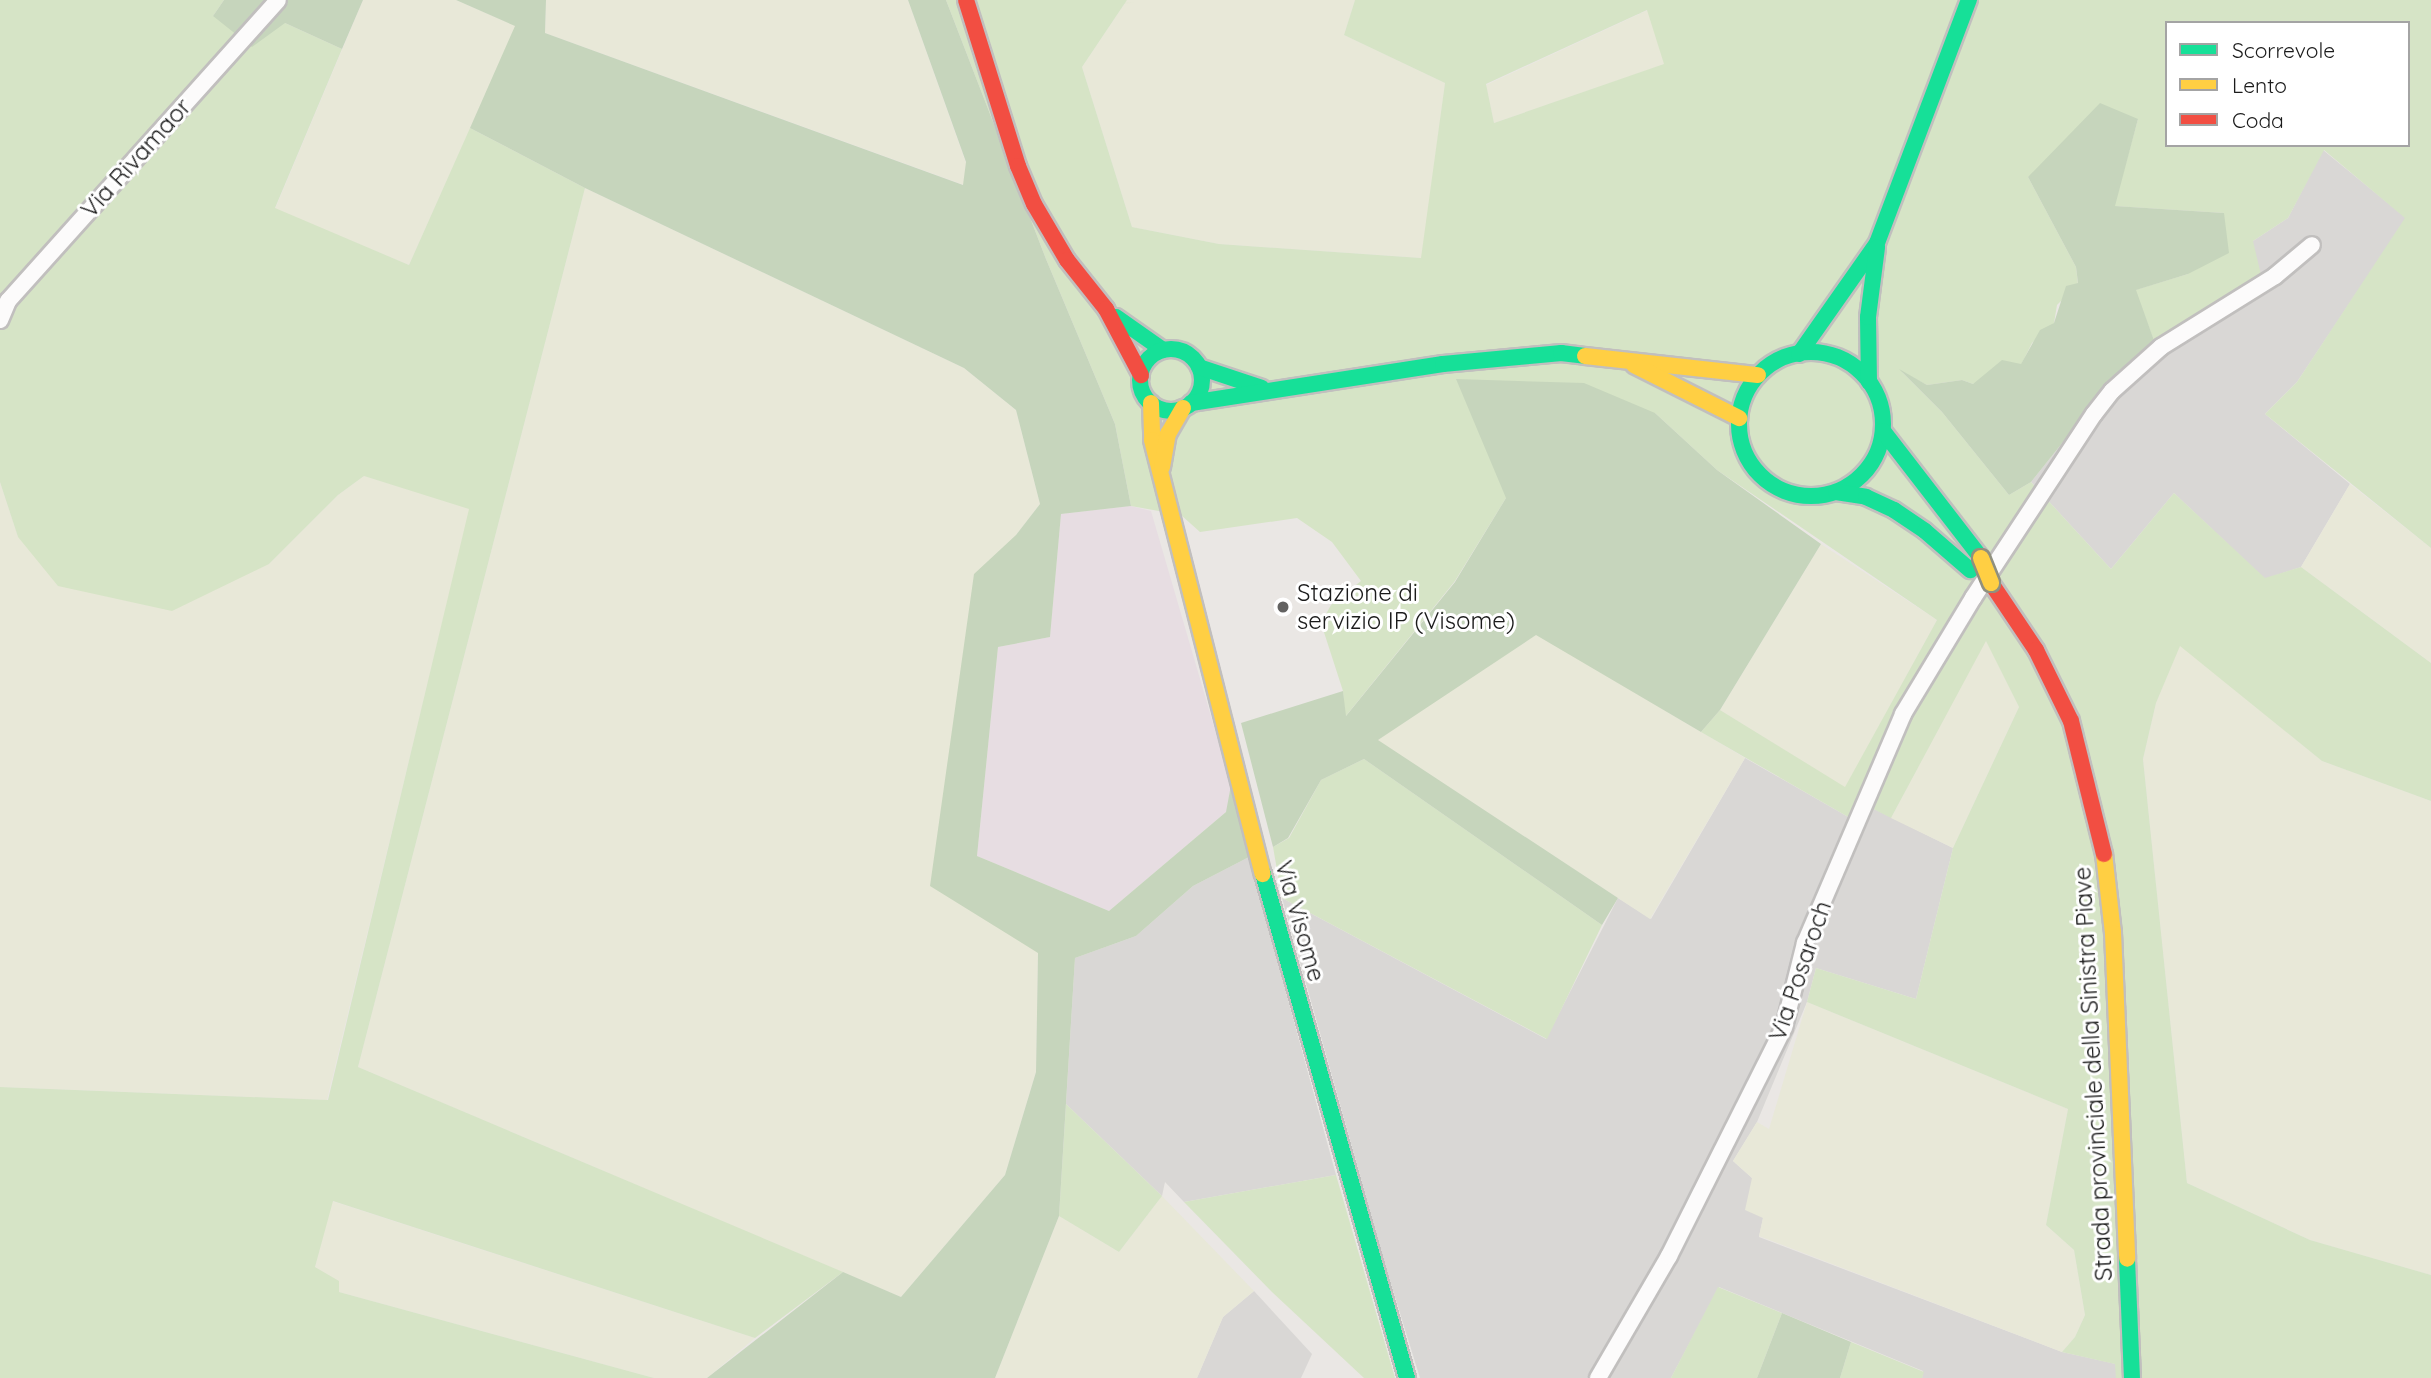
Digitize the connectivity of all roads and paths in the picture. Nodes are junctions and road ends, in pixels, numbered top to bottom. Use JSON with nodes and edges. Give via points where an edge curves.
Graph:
{"nodes":[{"id":1,"x":278,"y":0,"type":"edge"},
{"id":2,"x":966,"y":0,"type":"edge"},
{"id":3,"x":1969,"y":0,"type":"edge"},
{"id":4,"x":1877,"y":243,"type":"junction"},
{"id":5,"x":2312,"y":245,"type":"dead end"},
{"id":6,"x":1106,"y":309,"type":"junction"},
{"id":7,"x":0,"y":320,"type":"edge"},
{"id":8,"x":1163,"y":350,"type":"junction"},
{"id":9,"x":1798,"y":354,"type":"junction"},
{"id":10,"x":1619,"y":358,"type":"junction"},
{"id":11,"x":1199,"y":367,"type":"junction"},
{"id":12,"x":1141,"y":374,"type":"junction"},
{"id":13,"x":1758,"y":375,"type":"junction"},
{"id":14,"x":1869,"y":382,"type":"junction"},
{"id":15,"x":1271,"y":390,"type":"junction"},
{"id":16,"x":1151,"y":403,"type":"junction"},
{"id":17,"x":1187,"y":406,"type":"junction"},
{"id":18,"x":1739,"y":418,"type":"junction"},
{"id":19,"x":1882,"y":431,"type":"junction"},
{"id":20,"x":1160,"y":472,"type":"junction"},
{"id":21,"x":1836,"y":492,"type":"junction"},
{"id":22,"x":1976,"y":564,"type":"junction"},
{"id":23,"x":1407,"y":1378,"type":"edge"},
{"id":24,"x":1598,"y":1378,"type":"edge"},
{"id":25,"x":2132,"y":1378,"type":"edge"}],
"edges":[{"from":1,"to":7,"type":"street","name":"Via Rivamaor","via":[[8,301]]},
{"from":2,"to":6,"type":"street","via":[[1034,204],[1066,260]]},
{"from":3,"to":4,"type":"street"},
{"from":4,"to":9,"type":"street"},
{"from":4,"to":14,"type":"street","via":[[1868,317]]},
{"from":5,"to":24,"type":"street","name":"Via Posaroch","via":[[2274,276],[2161,346],[2112,391],[1973,598],[1903,714],[1805,943],[1784,1027],[1669,1256]]},
{"from":6,"to":8,"type":"street"},
{"from":6,"to":12,"type":"street"},
{"from":8,"to":11,"type":"street","via":[[1186,353]]},
{"from":8,"to":12,"type":"street","via":[[1149,359]]},
{"from":9,"to":13,"type":"street","via":[[1777,361]]},
{"from":9,"to":14,"type":"street","via":[[1822,353],[1840,359]]},
{"from":10,"to":13,"type":"street"},
{"from":10,"to":15,"type":"street","via":[[1512,356]]},
{"from":10,"to":18,"type":"street"},
{"from":11,"to":15,"type":"street"},
{"from":11,"to":17,"type":"street","via":[[1201,386]]},
{"from":12,"to":16,"type":"street","via":[[1141,385]]},
{"from":13,"to":18,"type":"street","via":[[1745,395]]},
{"from":14,"to":19,"type":"street","via":[[1880,405]]},
{"from":15,"to":17,"type":"street"},
{"from":16,"to":17,"type":"street","via":[[1166,410]]},
{"from":16,"to":20,"type":"street","name":"Via Visome","via":[[1152,440]]},
{"from":17,"to":20,"type":"street","name":"Via Visome","via":[[1168,434]]},
{"from":18,"to":21,"type":"street","via":[[1741,442],[1751,464],[1767,482],[1789,493],[1813,497]]},
{"from":19,"to":21,"type":"street","via":[[1870,466]]},
{"from":19,"to":22,"type":"street"},
{"from":20,"to":23,"type":"street","name":"Via Visome","via":[[1269,899]]},
{"from":21,"to":22,"type":"street","via":[[1866,497],[1894,510]]},
{"from":22,"to":25,"type":"street","name":"Strada provinciale della Sinistra Piave","via":[[2036,650],[2071,720],[2107,869]]}]}
